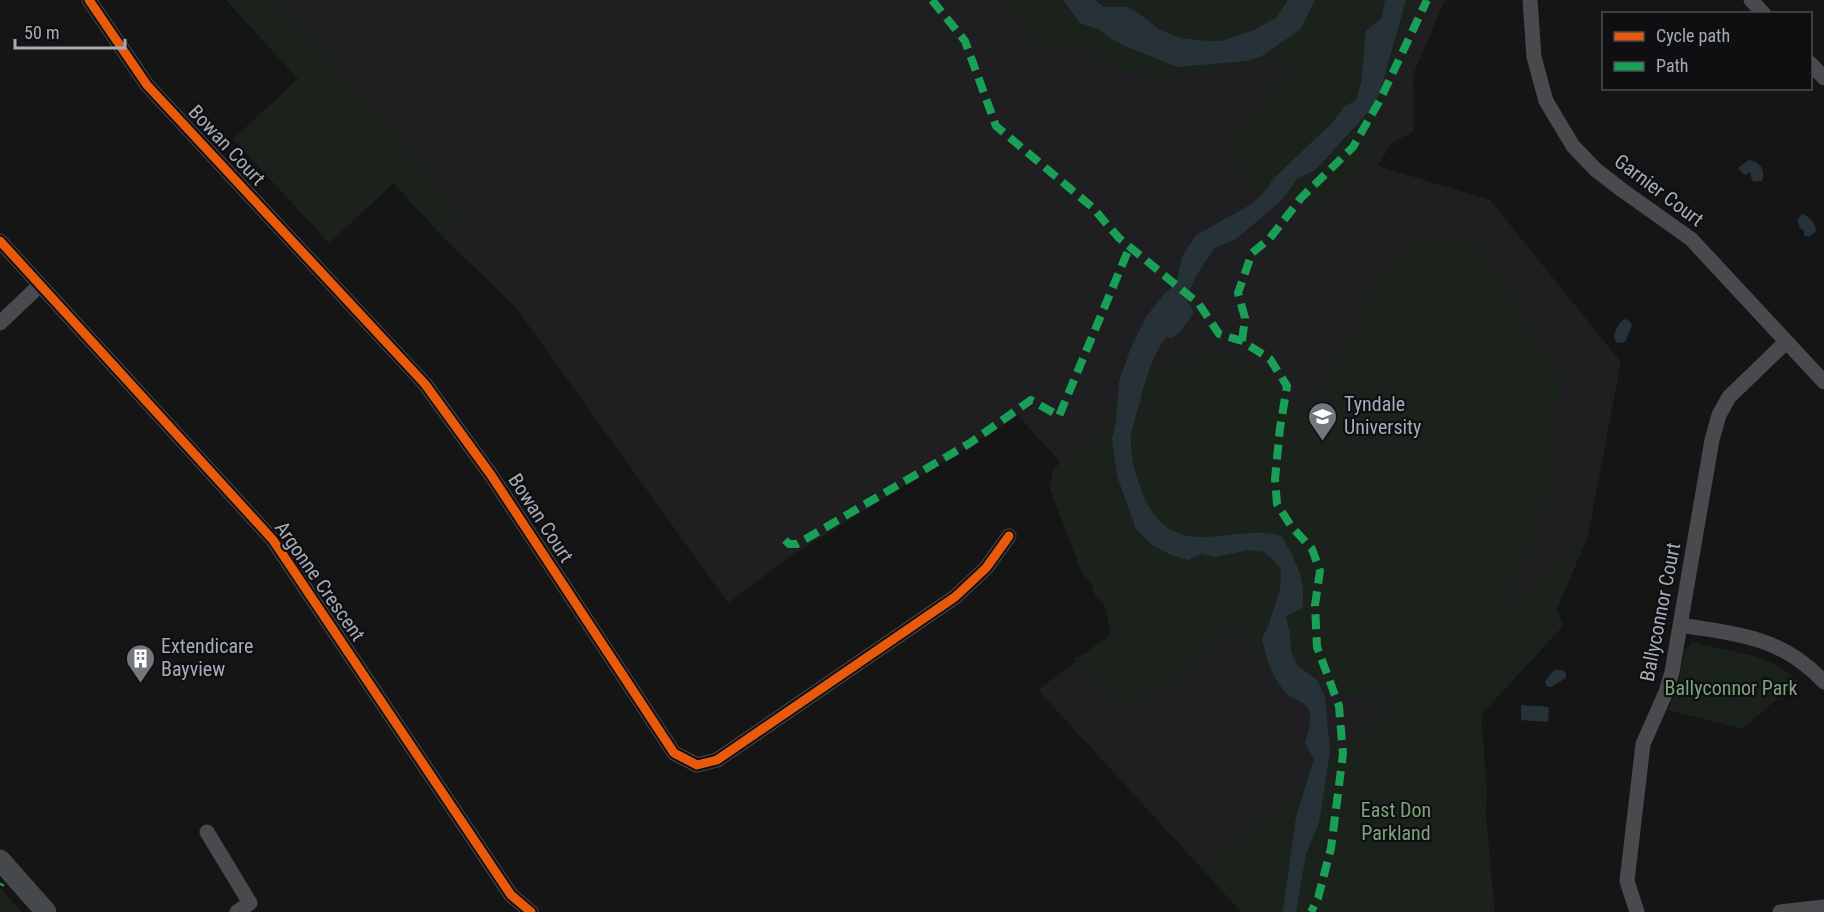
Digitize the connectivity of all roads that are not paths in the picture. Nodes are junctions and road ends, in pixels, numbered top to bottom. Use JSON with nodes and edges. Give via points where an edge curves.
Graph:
{"nodes":[{"id":1,"x":90,"y":0,"type":"edge"},
{"id":2,"x":1530,"y":0,"type":"edge"},
{"id":3,"x":1751,"y":0,"type":"edge"},
{"id":4,"x":1762,"y":12,"type":"edge"},
{"id":5,"x":1812,"y":65,"type":"edge"},
{"id":6,"x":1824,"y":78,"type":"edge"},
{"id":7,"x":0,"y":241,"type":"edge"},
{"id":8,"x":40,"y":285,"type":"junction"},
{"id":9,"x":0,"y":323,"type":"edge"},
{"id":10,"x":1786,"y":342,"type":"junction"},
{"id":11,"x":1824,"y":382,"type":"edge"},
{"id":12,"x":1009,"y":536,"type":"dead end"},
{"id":13,"x":1681,"y":625,"type":"junction"},
{"id":14,"x":1824,"y":682,"type":"edge"},
{"id":15,"x":207,"y":831,"type":"dead end"},
{"id":16,"x":0,"y":860,"type":"edge"},
{"id":17,"x":1824,"y":907,"type":"edge"},
{"id":18,"x":46,"y":912,"type":"edge"},
{"id":19,"x":237,"y":912,"type":"edge"},
{"id":20,"x":531,"y":912,"type":"edge"},
{"id":21,"x":1637,"y":912,"type":"edge"},
{"id":22,"x":1780,"y":912,"type":"edge"}],
"edges":[{"from":1,"to":12,"type":"street","name":"Bowan Court","via":[[147,85],[425,384],[491,475],[674,753],[697,765],[717,760],[956,597],[986,568]]},
{"from":2,"to":10,"type":"street","name":"Garnier Court","via":[[1534,57],[1546,101],[1573,146],[1596,170],[1691,239]]},
{"from":3,"to":4,"type":"street"},
{"from":5,"to":6,"type":"street"},
{"from":7,"to":8,"type":"street","name":"Argonne Crescent"},
{"from":8,"to":9,"type":"street"},
{"from":8,"to":20,"type":"street","name":"Argonne Crescent","via":[[273,540],[511,896]]},
{"from":10,"to":11,"type":"street","name":"Garnier Court"},
{"from":10,"to":13,"type":"street","name":"Ballyconnor Court","via":[[1730,397],[1719,415]]},
{"from":13,"to":14,"type":"street","via":[[1770,643],[1797,658]]},
{"from":13,"to":21,"type":"street","name":"Ballyconnor Court","via":[[1666,692],[1643,744],[1627,881]]},
{"from":15,"to":19,"type":"street","via":[[250,903]]},
{"from":16,"to":18,"type":"street"},
{"from":17,"to":22,"type":"street"}]}
